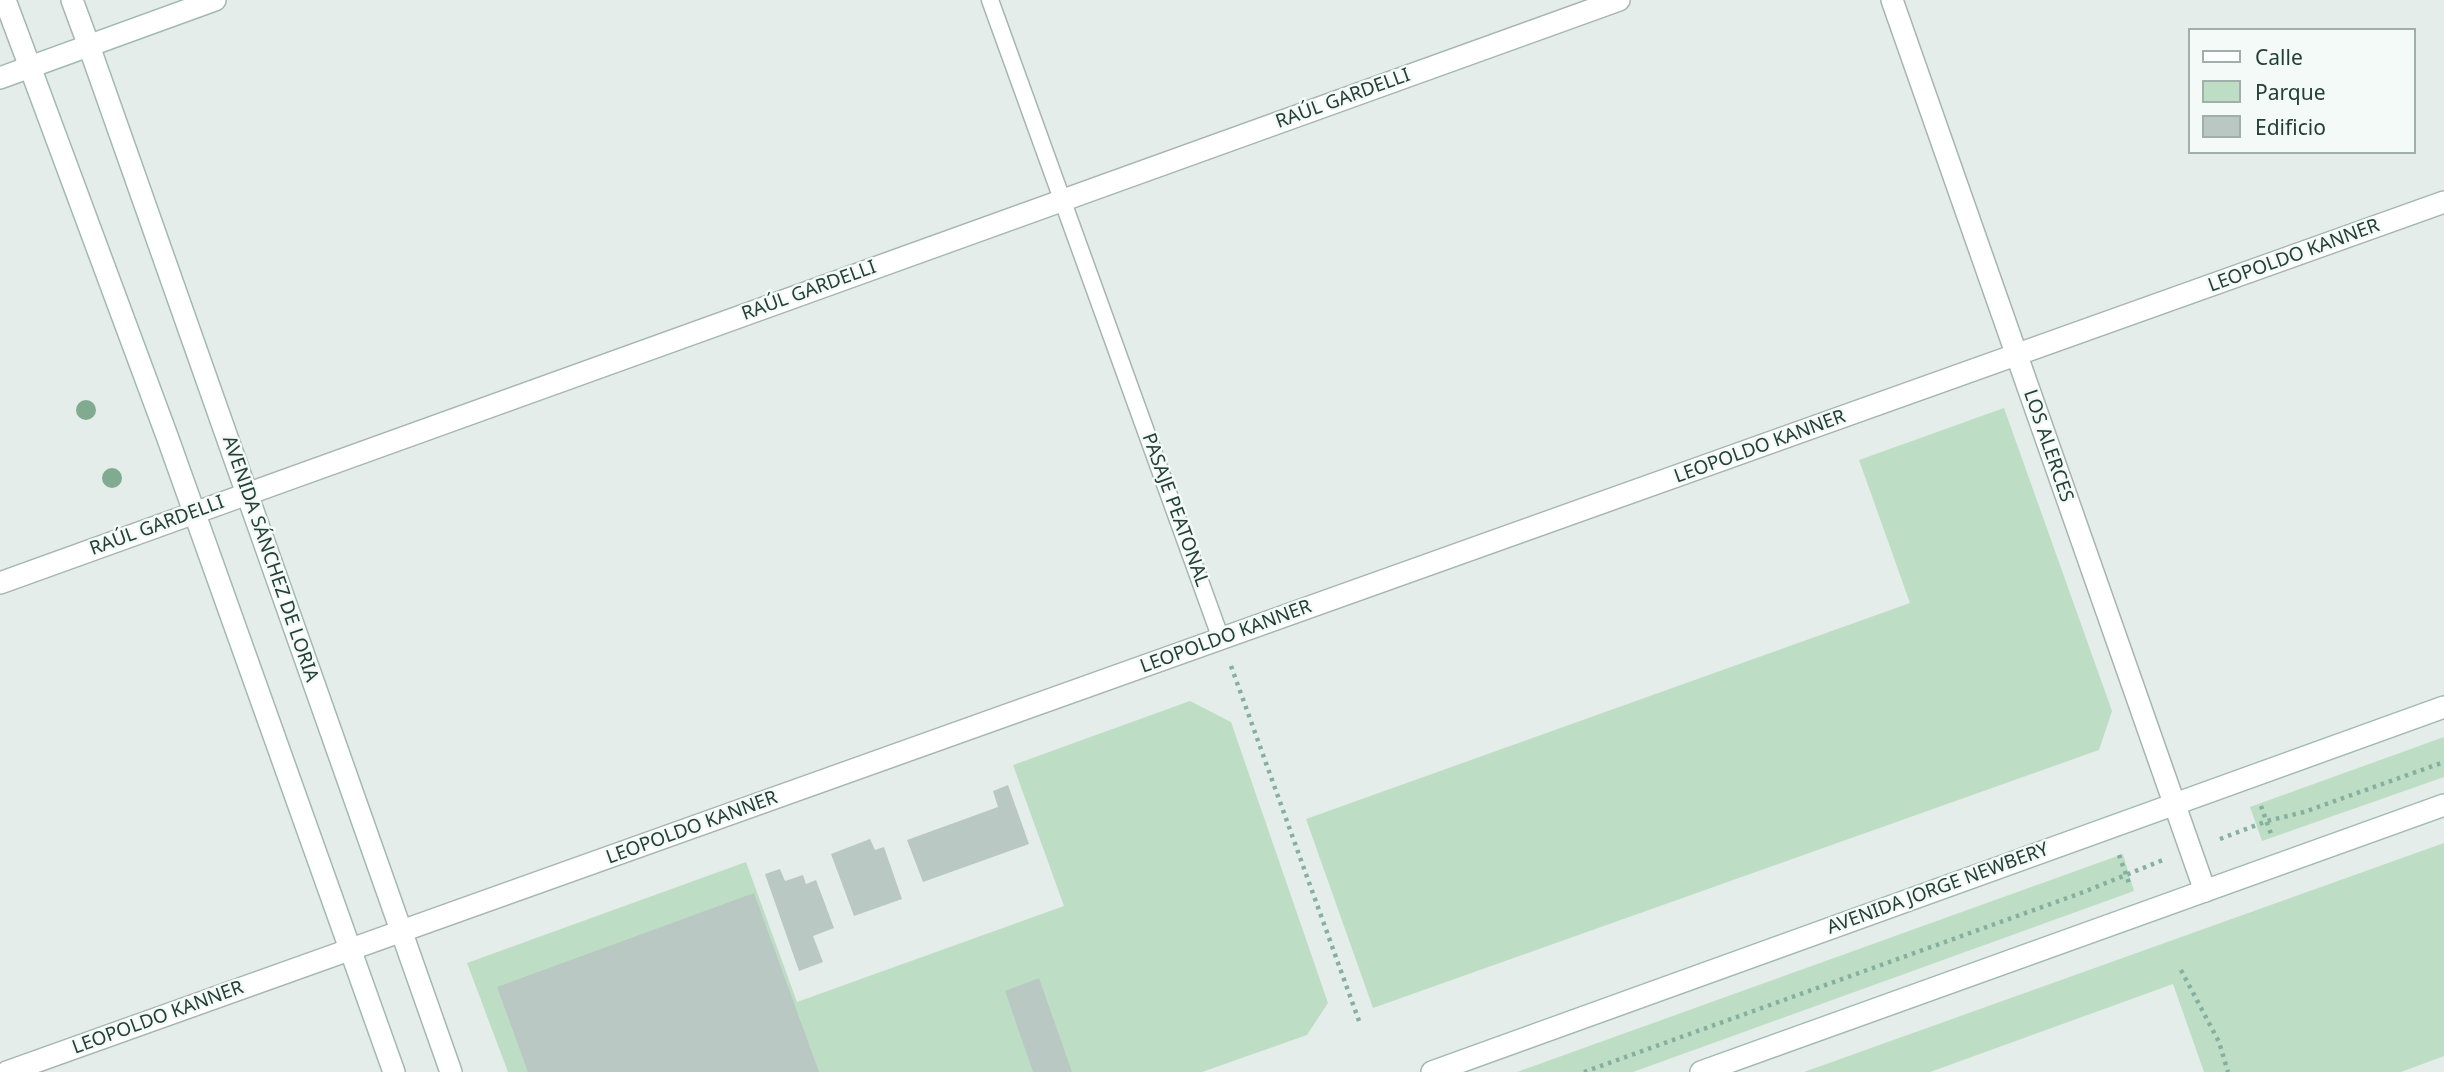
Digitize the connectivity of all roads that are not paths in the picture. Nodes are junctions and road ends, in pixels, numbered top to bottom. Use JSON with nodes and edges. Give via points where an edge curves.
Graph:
{"nodes":[{"id":1,"x":5,"y":0,"type":"edge"},
{"id":2,"x":72,"y":0,"type":"edge"},
{"id":3,"x":215,"y":0,"type":"edge"},
{"id":4,"x":990,"y":0,"type":"edge"},
{"id":5,"x":1619,"y":0,"type":"edge"},
{"id":6,"x":1892,"y":0,"type":"edge"},
{"id":7,"x":89,"y":46,"type":"junction"},
{"id":8,"x":30,"y":67,"type":"junction"},
{"id":9,"x":0,"y":78,"type":"edge"},
{"id":10,"x":1062,"y":200,"type":"junction"},
{"id":11,"x":2444,"y":202,"type":"edge"},
{"id":12,"x":2016,"y":355,"type":"junction"},
{"id":13,"x":247,"y":493,"type":"junction"},
{"id":14,"x":194,"y":512,"type":"junction"},
{"id":15,"x":0,"y":583,"type":"edge"},
{"id":16,"x":1221,"y":639,"type":"junction"},
{"id":17,"x":2444,"y":707,"type":"edge"},
{"id":18,"x":2174,"y":803,"type":"junction"},
{"id":19,"x":2444,"y":805,"type":"edge"},
{"id":20,"x":2205,"y":891,"type":"junction"},
{"id":21,"x":401,"y":931,"type":"junction"},
{"id":22,"x":350,"y":950,"type":"junction"},
{"id":23,"x":7,"y":1072,"type":"edge"},
{"id":24,"x":394,"y":1072,"type":"edge"},
{"id":25,"x":451,"y":1072,"type":"edge"},
{"id":26,"x":1432,"y":1072,"type":"edge"},
{"id":27,"x":1701,"y":1072,"type":"edge"}],
"edges":[{"from":1,"to":8,"type":"street"},
{"from":2,"to":7,"type":"street","name":"AVENIDA SÁNCHEZ DE LORIA"},
{"from":3,"to":7,"type":"street"},
{"from":4,"to":10,"type":"lane","name":"PASAJE PEATONAL"},
{"from":5,"to":10,"type":"street","name":"RAÚL GARDELLI"},
{"from":6,"to":12,"type":"street","name":"LOS ALERCES"},
{"from":7,"to":8,"type":"street"},
{"from":7,"to":13,"type":"street","name":"AVENIDA SÁNCHEZ DE LORIA"},
{"from":8,"to":9,"type":"street"},
{"from":8,"to":14,"type":"street"},
{"from":10,"to":13,"type":"street","name":"RAÚL GARDELLI"},
{"from":10,"to":16,"type":"lane","name":"PASAJE PEATONAL"},
{"from":11,"to":12,"type":"street","name":"LEOPOLDO KANNER"},
{"from":12,"to":16,"type":"street","name":"LEOPOLDO KANNER"},
{"from":12,"to":18,"type":"street","name":"LOS ALERCES"},
{"from":13,"to":14,"type":"street","name":"RAÚL GARDELLI"},
{"from":13,"to":21,"type":"street","name":"AVENIDA SÁNCHEZ DE LORIA"},
{"from":14,"to":15,"type":"street","name":"RAÚL GARDELLI"},
{"from":14,"to":22,"type":"street"},
{"from":16,"to":21,"type":"street","name":"LEOPOLDO KANNER"},
{"from":17,"to":18,"type":"street","name":"AVENIDA JORGE NEWBERY"},
{"from":18,"to":20,"type":"street","name":"LOS ALERCES"},
{"from":18,"to":26,"type":"street","name":"AVENIDA JORGE NEWBERY"},
{"from":19,"to":20,"type":"street"},
{"from":20,"to":27,"type":"street"},
{"from":21,"to":22,"type":"street","name":"LEOPOLDO KANNER"},
{"from":21,"to":25,"type":"street","name":"AVENIDA SÁNCHEZ DE LORIA"},
{"from":22,"to":23,"type":"street","name":"LEOPOLDO KANNER"},
{"from":22,"to":24,"type":"street"}]}
